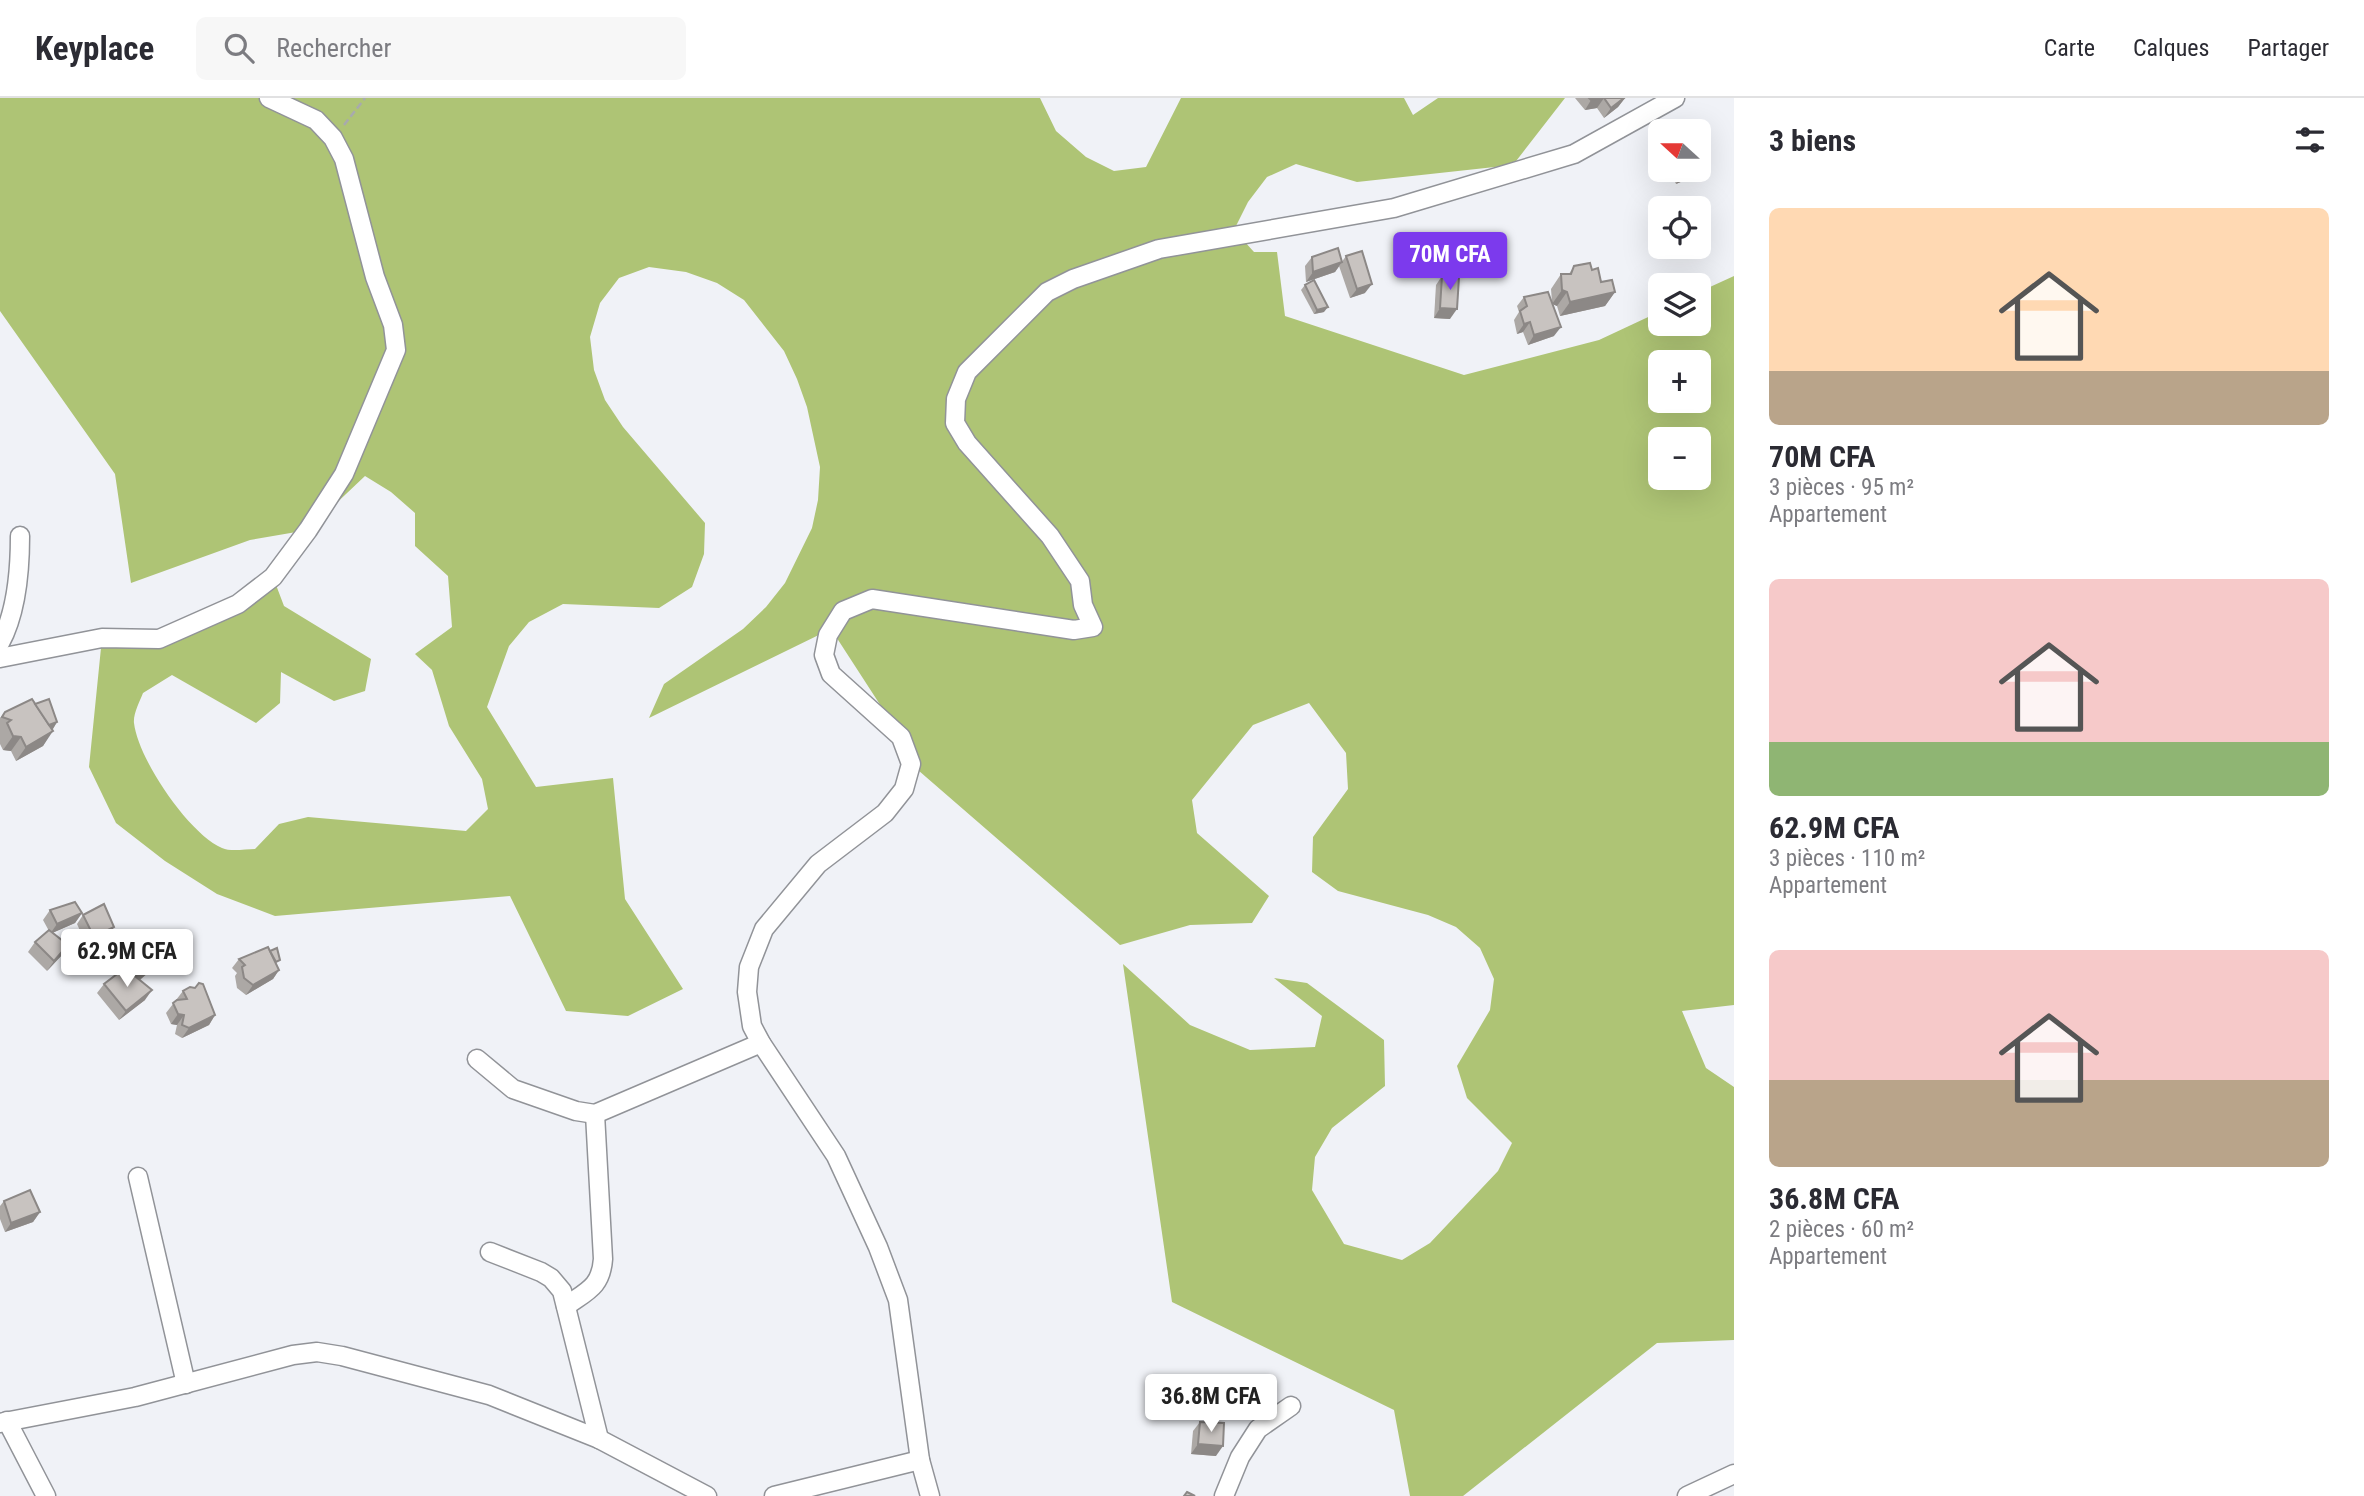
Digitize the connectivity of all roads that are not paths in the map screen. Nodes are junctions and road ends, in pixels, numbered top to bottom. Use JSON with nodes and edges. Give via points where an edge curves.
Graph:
{"nodes":[{"id":1,"x":269,"y":98,"type":"edge"},
{"id":2,"x":1675,"y":98,"type":"edge"},
{"id":3,"x":20,"y":536,"type":"dead end"},
{"id":4,"x":0,"y":643,"type":"edge"},
{"id":5,"x":0,"y":657,"type":"edge"},
{"id":6,"x":761,"y":1042,"type":"junction"},
{"id":7,"x":477,"y":1059,"type":"dead end"},
{"id":8,"x":595,"y":1114,"type":"junction"},
{"id":9,"x":138,"y":1177,"type":"dead end"},
{"id":10,"x":490,"y":1252,"type":"dead end"},
{"id":11,"x":566,"y":1306,"type":"junction"},
{"id":12,"x":186,"y":1384,"type":"junction"},
{"id":13,"x":1290,"y":1406,"type":"dead end"},
{"id":14,"x":4,"y":1422,"type":"edge"},
{"id":15,"x":600,"y":1439,"type":"junction"},
{"id":16,"x":920,"y":1460,"type":"junction"},
{"id":17,"x":1734,"y":1474,"type":"edge"},
{"id":18,"x":46,"y":1496,"type":"edge"},
{"id":19,"x":707,"y":1496,"type":"edge"},
{"id":20,"x":774,"y":1496,"type":"edge"},
{"id":21,"x":930,"y":1496,"type":"edge"},
{"id":22,"x":1224,"y":1496,"type":"edge"},
{"id":23,"x":1687,"y":1496,"type":"edge"}],
"edges":[{"from":1,"to":5,"type":"street","via":[[316,120],[333,138],[344,159],[375,277],[393,325],[396,350],[344,474],[273,577],[238,604],[159,639],[102,638]]},
{"from":2,"to":6,"type":"street","via":[[1574,154],[1394,208],[1159,249],[1047,292],[1016,321],[967,372],[956,399],[955,422],[967,443],[1050,536],[1080,581],[1083,605],[1093,627],[1074,630],[872,599],[844,611],[828,635],[824,655],[831,674],[901,737],[911,764],[904,789],[885,813],[818,864],[764,929],[750,967],[747,992],[752,1026]]},
{"from":3,"to":4,"type":"street","via":[[12,615]]},
{"from":6,"to":8,"type":"street"},
{"from":6,"to":16,"type":"street","via":[[836,1156],[878,1247],[898,1300]]},
{"from":7,"to":8,"type":"street","via":[[527,1096]]},
{"from":8,"to":11,"type":"street","via":[[602,1275]]},
{"from":9,"to":12,"type":"street"},
{"from":10,"to":11,"type":"street","via":[[551,1278],[562,1291]]},
{"from":11,"to":15,"type":"street"},
{"from":12,"to":14,"type":"street"},
{"from":12,"to":15,"type":"street","via":[[317,1352],[489,1395]]},
{"from":13,"to":22,"type":"street","via":[[1258,1429]]},
{"from":14,"to":18,"type":"street"},
{"from":15,"to":19,"type":"street"},
{"from":16,"to":20,"type":"street"},
{"from":16,"to":21,"type":"street"},
{"from":17,"to":23,"type":"street"}]}
